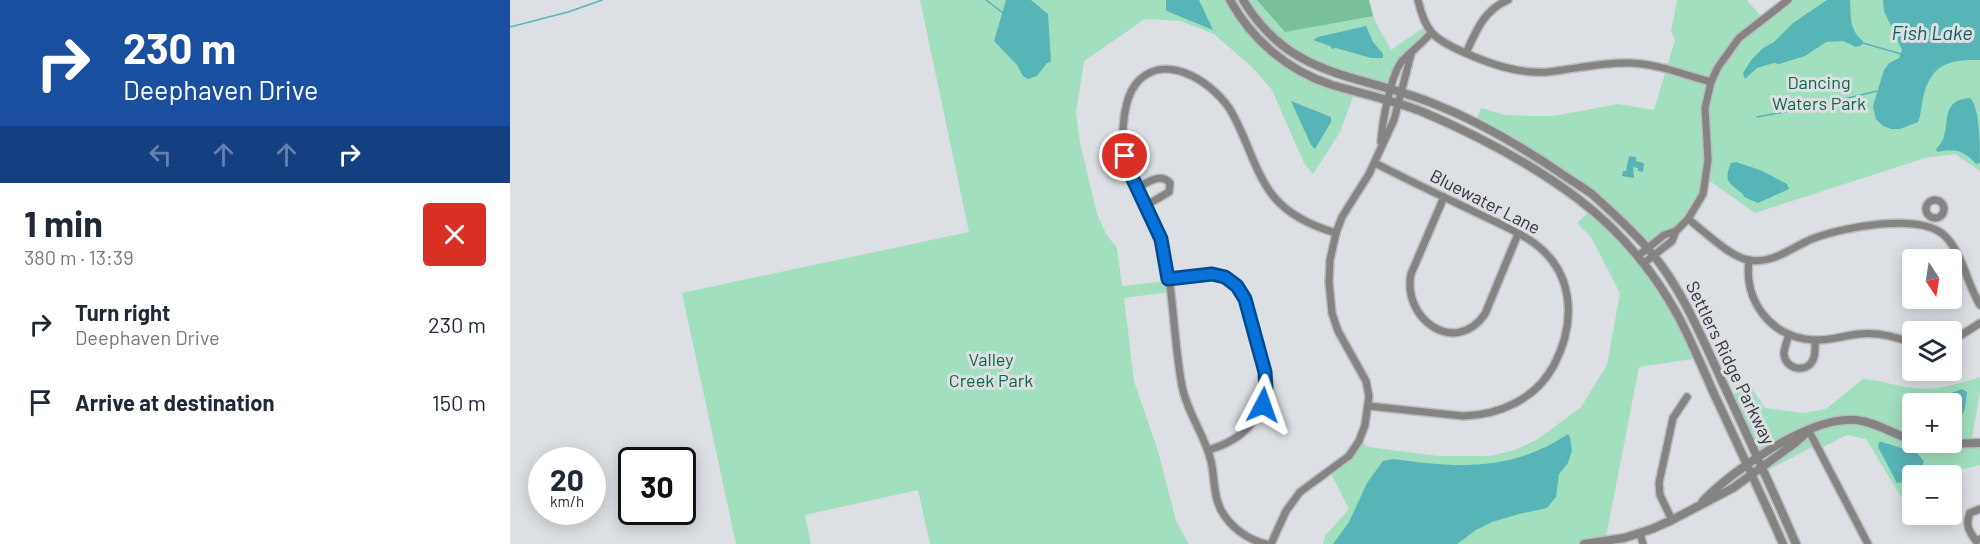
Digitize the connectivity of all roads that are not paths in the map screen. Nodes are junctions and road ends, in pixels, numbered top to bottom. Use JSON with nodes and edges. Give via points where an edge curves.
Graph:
{"nodes":[{"id":1,"x":1230,"y":0,"type":"edge"},
{"id":2,"x":1243,"y":0,"type":"edge"},
{"id":3,"x":1418,"y":0,"type":"edge"},
{"id":4,"x":1508,"y":0,"type":"edge"},
{"id":5,"x":1788,"y":0,"type":"edge"},
{"id":6,"x":1431,"y":33,"type":"junction"},
{"id":7,"x":1466,"y":53,"type":"junction"},
{"id":8,"x":1411,"y":54,"type":"junction"},
{"id":9,"x":1711,"y":82,"type":"junction"},
{"id":10,"x":1391,"y":88,"type":"junction"},
{"id":11,"x":1401,"y":91,"type":"junction"},
{"id":12,"x":1389,"y":100,"type":"junction"},
{"id":13,"x":1399,"y":103,"type":"junction"},
{"id":14,"x":1381,"y":145,"type":"junction"},
{"id":15,"x":1375,"y":163,"type":"junction"},
{"id":16,"x":1137,"y":188,"type":"junction"},
{"id":17,"x":1444,"y":197,"type":"junction"},
{"id":18,"x":1145,"y":206,"type":"junction"},
{"id":19,"x":1931,"y":217,"type":"dead end"},
{"id":20,"x":1688,"y":219,"type":"junction"},
{"id":21,"x":1928,"y":226,"type":"junction"},
{"id":22,"x":1676,"y":231,"type":"junction"},
{"id":23,"x":1336,"y":233,"type":"junction"},
{"id":24,"x":1518,"y":234,"type":"junction"},
{"id":25,"x":1648,"y":248,"type":"junction"},
{"id":26,"x":1654,"y":256,"type":"junction"},
{"id":27,"x":1641,"y":260,"type":"junction"},
{"id":28,"x":1749,"y":260,"type":"junction"},
{"id":29,"x":1168,"y":279,"type":"junction"},
{"id":30,"x":1980,"y":305,"type":"edge"},
{"id":31,"x":1980,"y":322,"type":"edge"},
{"id":32,"x":1962,"y":334,"type":"edge"},
{"id":33,"x":1790,"y":335,"type":"junction"},
{"id":34,"x":1902,"y":339,"type":"edge"},
{"id":35,"x":1815,"y":340,"type":"junction"},
{"id":36,"x":1687,"y":397,"type":"dead end"},
{"id":37,"x":1368,"y":406,"type":"junction"},
{"id":38,"x":1809,"y":431,"type":"junction"},
{"id":39,"x":1902,"y":436,"type":"edge"},
{"id":40,"x":1962,"y":443,"type":"edge"},
{"id":41,"x":1980,"y":443,"type":"edge"},
{"id":42,"x":1208,"y":450,"type":"junction"},
{"id":43,"x":1758,"y":457,"type":"junction"},
{"id":44,"x":1748,"y":465,"type":"junction"},
{"id":45,"x":1762,"y":466,"type":"junction"},
{"id":46,"x":1752,"y":474,"type":"junction"},
{"id":47,"x":1699,"y":505,"type":"junction"},
{"id":48,"x":1980,"y":509,"type":"edge"},
{"id":49,"x":1672,"y":520,"type":"junction"},
{"id":50,"x":1640,"y":533,"type":"junction"},
{"id":51,"x":1977,"y":541,"type":"edge"},
{"id":52,"x":1266,"y":544,"type":"edge"},
{"id":53,"x":1271,"y":544,"type":"edge"},
{"id":54,"x":1584,"y":544,"type":"edge"},
{"id":55,"x":1643,"y":544,"type":"edge"},
{"id":56,"x":1784,"y":544,"type":"edge"},
{"id":57,"x":1796,"y":544,"type":"edge"},
{"id":58,"x":1868,"y":544,"type":"edge"}],
"edges":[{"from":1,"to":12,"type":"street","name":"Settlers Ridge Parkway","via":[[1259,40],[1281,59],[1330,84]]},
{"from":2,"to":10,"type":"street","name":"Settlers Ridge Parkway","via":[[1276,40],[1310,63],[1334,74]]},
{"from":3,"to":6,"type":"street","via":[[1420,14]]},
{"from":4,"to":7,"type":"street","via":[[1484,17]]},
{"from":5,"to":9,"type":"street","via":[[1739,38]]},
{"from":6,"to":7,"type":"street"},
{"from":6,"to":8,"type":"street"},
{"from":7,"to":9,"type":"street","via":[[1492,65],[1525,72],[1631,63]]},
{"from":8,"to":10,"type":"street","via":[[1398,68]]},
{"from":8,"to":11,"type":"street"},
{"from":9,"to":20,"type":"street","via":[[1705,108],[1708,171],[1702,194]]},
{"from":10,"to":11,"type":"street","name":"Settlers Ridge Parkway"},
{"from":10,"to":12,"type":"street"},
{"from":11,"to":13,"type":"street"},
{"from":11,"to":25,"type":"street","name":"Settlers Ridge Parkway","via":[[1483,125],[1528,151],[1592,195]]},
{"from":12,"to":13,"type":"street","name":"Settlers Ridge Parkway"},
{"from":12,"to":14,"type":"street"},
{"from":13,"to":14,"type":"street"},
{"from":13,"to":27,"type":"street","name":"Settlers Ridge Parkway","via":[[1496,146],[1577,198]]},
{"from":14,"to":15,"type":"street"},
{"from":15,"to":17,"type":"street","name":"Bluewater Lane"},
{"from":15,"to":23,"type":"street"},
{"from":16,"to":18,"type":"street"},
{"from":16,"to":18,"type":"street","via":[[1159,178],[1170,183],[1169,192]]},
{"from":16,"to":23,"type":"street","via":[[1124,147],[1123,126],[1130,95],[1148,73],[1176,69],[1192,77],[1231,111],[1275,198],[1304,221]]},
{"from":17,"to":24,"type":"street","name":"Bluewater Lane"},
{"from":17,"to":24,"type":"street","via":[[1409,283],[1415,309],[1442,331],[1462,332],[1479,322]]},
{"from":18,"to":29,"type":"street","via":[[1161,239]]},
{"from":19,"to":21,"type":"street"},
{"from":20,"to":22,"type":"street"},
{"from":20,"to":28,"type":"street","via":[[1733,253]]},
{"from":21,"to":28,"type":"street","via":[[1839,230],[1773,258]]},
{"from":21,"to":30,"type":"street","via":[[1953,247]]},
{"from":22,"to":25,"type":"street"},
{"from":22,"to":26,"type":"street","via":[[1672,241]]},
{"from":23,"to":37,"type":"street","via":[[1329,272],[1332,313],[1366,381]]},
{"from":24,"to":37,"type":"street","name":"Bluewater Lane","via":[[1540,247],[1564,282],[1570,310],[1566,338],[1550,374],[1536,390],[1517,402],[1478,416]]},
{"from":25,"to":26,"type":"street","name":"Settlers Ridge Parkway"},
{"from":25,"to":27,"type":"street"},
{"from":26,"to":27,"type":"street"},
{"from":26,"to":43,"type":"street","name":"Settlers Ridge Parkway","via":[[1703,339]]},
{"from":27,"to":44,"type":"street","name":"Settlers Ridge Parkway","via":[[1677,314]]},
{"from":28,"to":33,"type":"street","via":[[1749,283],[1755,302],[1768,321]]},
{"from":29,"to":42,"type":"street","via":[[1183,392]]},
{"from":29,"to":42,"type":"street","via":[[1212,274],[1237,286],[1245,299],[1265,372],[1263,405],[1250,428],[1236,439]]},
{"from":31,"to":32,"type":"street"},
{"from":33,"to":35,"type":"street"},
{"from":33,"to":35,"type":"street","via":[[1784,352],[1793,368],[1811,363]]},
{"from":34,"to":35,"type":"street","via":[[1858,334]]},
{"from":36,"to":49,"type":"street","via":[[1673,418],[1659,483],[1660,495]]},
{"from":37,"to":53,"type":"street","via":[[1362,433],[1348,456],[1300,492]]},
{"from":38,"to":39,"type":"street","via":[[1852,420]]},
{"from":38,"to":43,"type":"street"},
{"from":38,"to":45,"type":"street"},
{"from":38,"to":58,"type":"street"},
{"from":40,"to":41,"type":"street"},
{"from":42,"to":52,"type":"street","via":[[1221,510],[1245,536]]},
{"from":43,"to":44,"type":"street"},
{"from":43,"to":45,"type":"street","name":"Settlers Ridge Parkway"},
{"from":44,"to":46,"type":"street","name":"Settlers Ridge Parkway"},
{"from":44,"to":47,"type":"street"},
{"from":45,"to":46,"type":"street"},
{"from":45,"to":57,"type":"street","name":"Settlers Ridge Parkway"},
{"from":46,"to":47,"type":"street"},
{"from":46,"to":56,"type":"street","name":"Settlers Ridge Parkway"},
{"from":47,"to":49,"type":"street"},
{"from":48,"to":51,"type":"street","via":[[1968,518],[1968,530]]},
{"from":49,"to":50,"type":"street"},
{"from":50,"to":54,"type":"street"},
{"from":50,"to":55,"type":"street"}]}
